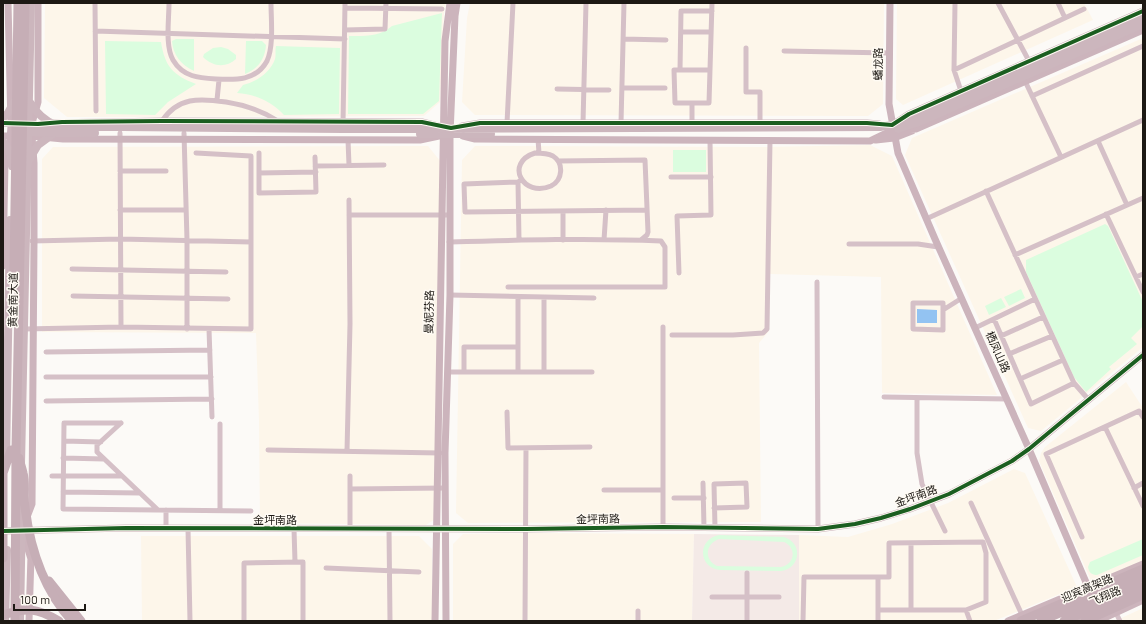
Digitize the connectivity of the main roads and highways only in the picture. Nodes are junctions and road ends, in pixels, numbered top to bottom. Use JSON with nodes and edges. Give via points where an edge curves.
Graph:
{"nodes":[{"id":1,"x":14,"y":3,"type":"edge"},
{"id":2,"x":18,"y":3,"type":"edge"},
{"id":3,"x":25,"y":3,"type":"edge"},
{"id":4,"x":31,"y":3,"type":"edge"},
{"id":5,"x":1143,"y":17,"type":"edge"},
{"id":6,"x":1143,"y":24,"type":"edge"},
{"id":7,"x":14,"y":34,"type":"junction"},
{"id":8,"x":30,"y":34,"type":"junction"},
{"id":9,"x":29,"y":101,"type":"junction"},
{"id":10,"x":12,"y":105,"type":"junction"},
{"id":11,"x":3,"y":118,"type":"edge"},
{"id":12,"x":893,"y":128,"type":"junction"},
{"id":13,"x":11,"y":130,"type":"edge"},
{"id":14,"x":30,"y":130,"type":"junction"},
{"id":15,"x":57,"y":130,"type":"junction"},
{"id":16,"x":446,"y":131,"type":"junction"},
{"id":17,"x":6,"y":145,"type":"edge"},
{"id":18,"x":12,"y":166,"type":"junction"},
{"id":19,"x":28,"y":166,"type":"junction"},
{"id":20,"x":14,"y":450,"type":"junction"},
{"id":21,"x":5,"y":477,"type":"edge"},
{"id":22,"x":5,"y":531,"type":"edge"},
{"id":23,"x":3,"y":558,"type":"edge"},
{"id":24,"x":39,"y":565,"type":"junction"},
{"id":25,"x":1143,"y":569,"type":"edge"},
{"id":26,"x":1143,"y":573,"type":"edge"},
{"id":27,"x":1143,"y":577,"type":"edge"},
{"id":28,"x":1143,"y":587,"type":"edge"},
{"id":29,"x":1143,"y":593,"type":"edge"},
{"id":30,"x":4,"y":603,"type":"edge"},
{"id":31,"x":3,"y":615,"type":"edge"},
{"id":32,"x":1022,"y":618,"type":"edge"},
{"id":33,"x":5,"y":621,"type":"edge"},
{"id":34,"x":9,"y":621,"type":"edge"},
{"id":35,"x":15,"y":621,"type":"edge"},
{"id":36,"x":20,"y":621,"type":"edge"},
{"id":37,"x":59,"y":621,"type":"edge"},
{"id":38,"x":72,"y":621,"type":"edge"},
{"id":39,"x":81,"y":621,"type":"edge"},
{"id":40,"x":1030,"y":621,"type":"edge"},
{"id":41,"x":1041,"y":621,"type":"edge"},
{"id":42,"x":1064,"y":621,"type":"edge"},
{"id":43,"x":1076,"y":621,"type":"edge"},
{"id":44,"x":1085,"y":621,"type":"edge"}],
"edges":[{"from":1,"to":7,"type":"main road","name":"黄金南大道"},
{"from":2,"to":20,"type":"highway","bridge":true},
{"from":3,"to":20,"type":"highway","bridge":true},
{"from":4,"to":8,"type":"main road","name":"黄金南大道"},
{"from":5,"to":12,"type":"main road"},
{"from":6,"to":12,"type":"main road","via":[[926,119]]},
{"from":7,"to":8,"type":"main road"},
{"from":7,"to":10,"type":"main road","name":"黄金南大道"},
{"from":8,"to":9,"type":"main road","name":"黄金南大道"},
{"from":9,"to":14,"type":"main road","name":"黄金南大道"},
{"from":9,"to":15,"type":"main road","via":[[35,111]]},
{"from":10,"to":11,"type":"main road"},
{"from":10,"to":13,"type":"main road","name":"黄金南大道"},
{"from":12,"to":16,"type":"main road","via":[[869,134]]},
{"from":13,"to":14,"type":"main road"},
{"from":13,"to":18,"type":"main road","name":"黄金南大道"},
{"from":14,"to":15,"type":"main road"},
{"from":14,"to":19,"type":"main road","name":"黄金南大道"},
{"from":15,"to":16,"type":"main road","via":[[343,125]]},
{"from":15,"to":16,"type":"main road","via":[[120,136]]},
{"from":15,"to":19,"type":"main road","via":[[38,145]]},
{"from":17,"to":18,"type":"main road","via":[[11,154]]},
{"from":18,"to":21,"type":"main road","name":"黄金南大道"},
{"from":19,"to":36,"type":"main road","name":"黄金南大道","via":[[30,241],[24,330]]},
{"from":20,"to":23,"type":"highway","bridge":true,"via":[[3,474]]},
{"from":20,"to":24,"type":"highway","bridge":true,"via":[[24,474],[27,523]]},
{"from":20,"to":34,"type":"highway","bridge":true},
{"from":20,"to":35,"type":"highway","bridge":true},
{"from":21,"to":22,"type":"main road","name":"黄金南大道"},
{"from":22,"to":30,"type":"main road","name":"黄金南大道"},
{"from":24,"to":38,"type":"highway","bridge":true,"via":[[55,598]]},
{"from":24,"to":39,"type":"highway","bridge":true},
{"from":25,"to":32,"type":"highway"},
{"from":26,"to":40,"type":"main road","name":"飞翔路"},
{"from":27,"to":41,"type":"highway","name":"迎宾高架路"},
{"from":28,"to":42,"type":"highway","name":"迎宾高架路"},
{"from":29,"to":43,"type":"main road","name":"飞翔路"},
{"from":29,"to":44,"type":"highway"},
{"from":30,"to":33,"type":"main road","name":"黄金南大道"},
{"from":31,"to":37,"type":"highway","bridge":true,"via":[[32,610],[45,613]]}]}
